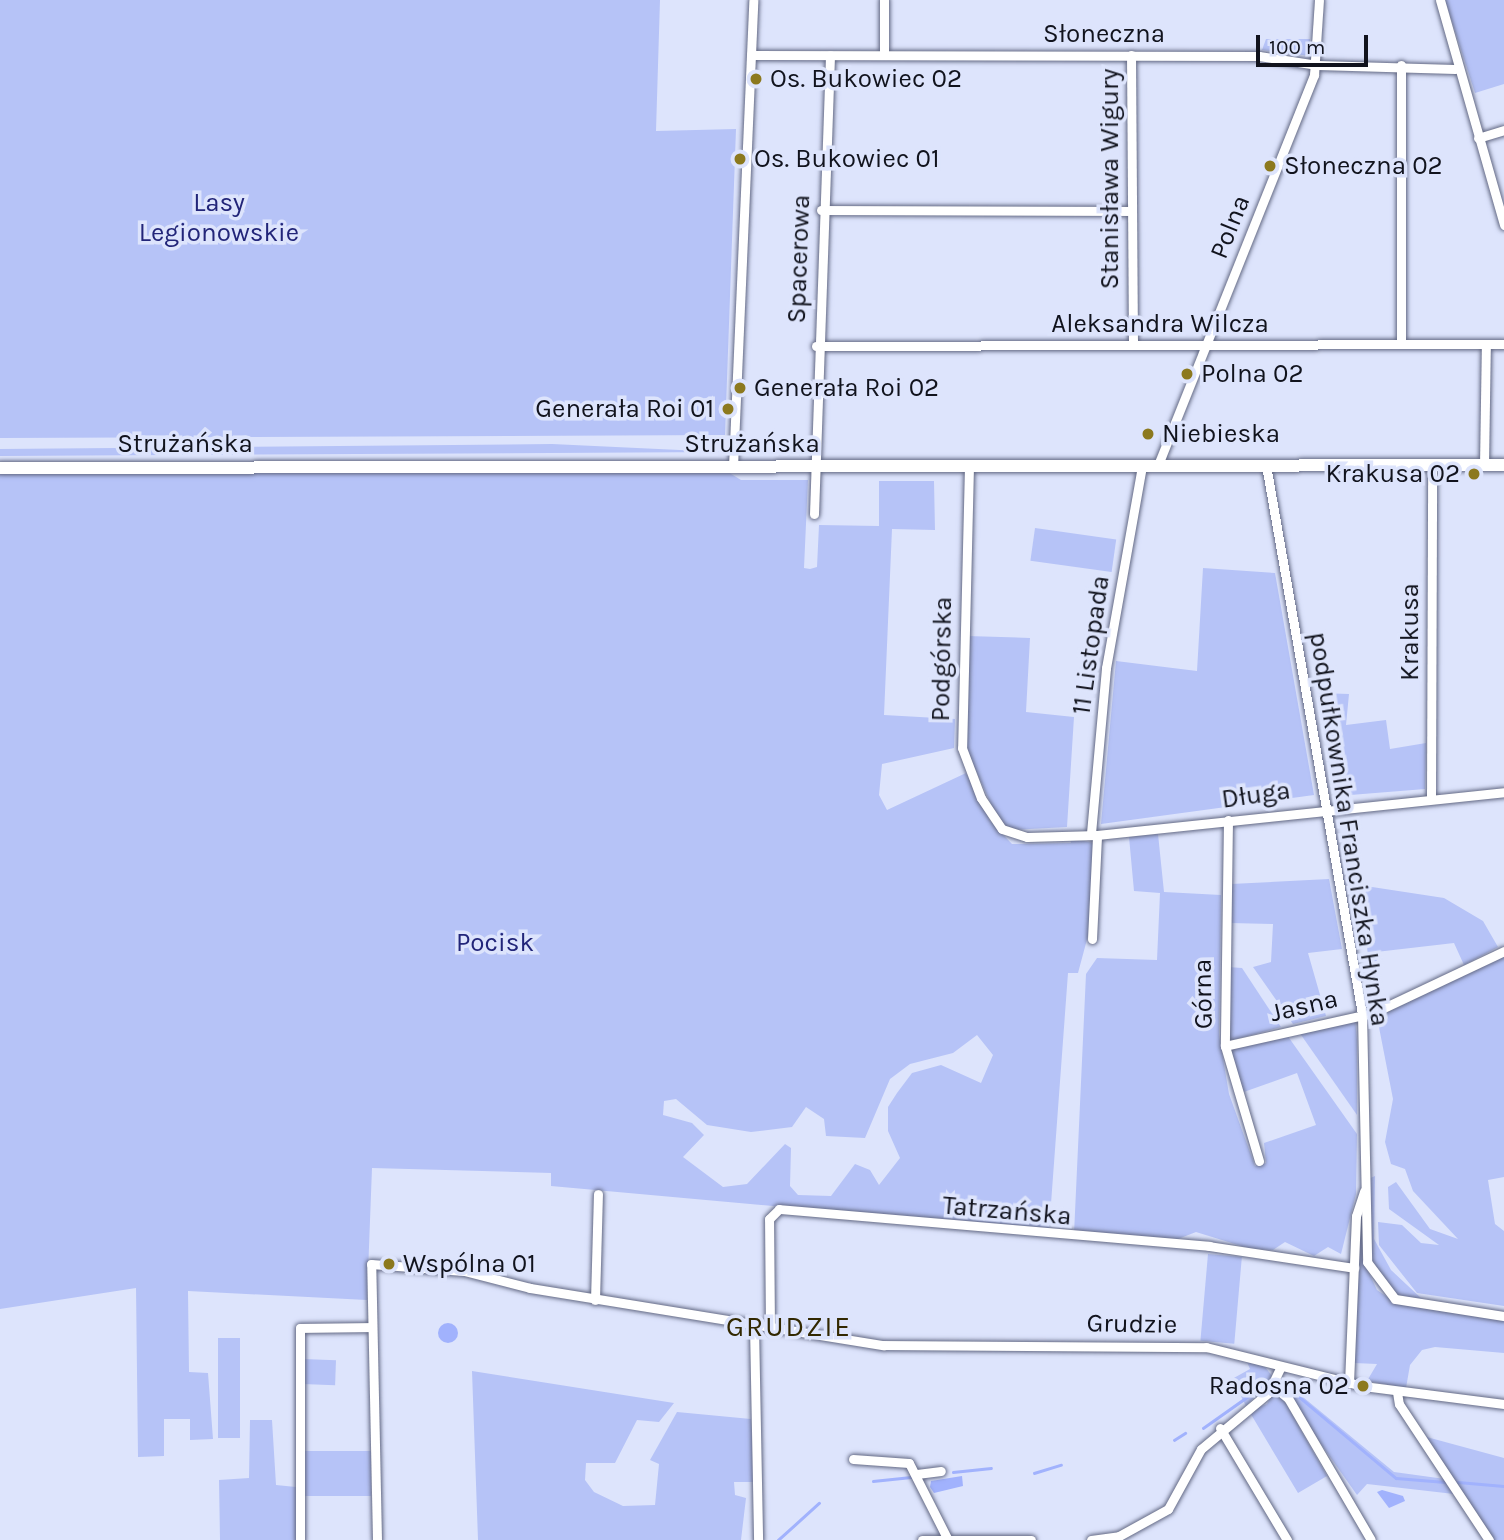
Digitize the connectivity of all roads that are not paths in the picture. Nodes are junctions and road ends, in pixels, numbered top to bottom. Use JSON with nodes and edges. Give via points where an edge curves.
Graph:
{"nodes":[{"id":1,"x":753,"y":0,"type":"edge"},
{"id":2,"x":884,"y":0,"type":"edge"},
{"id":3,"x":1319,"y":0,"type":"edge"},
{"id":4,"x":1440,"y":0,"type":"edge"},
{"id":5,"x":830,"y":54,"type":"junction"},
{"id":6,"x":751,"y":55,"type":"junction"},
{"id":7,"x":884,"y":55,"type":"junction"},
{"id":8,"x":1130,"y":55,"type":"junction"},
{"id":9,"x":1317,"y":65,"type":"junction"},
{"id":10,"x":1401,"y":65,"type":"junction"},
{"id":11,"x":1455,"y":69,"type":"junction"},
{"id":12,"x":1504,"y":130,"type":"edge"},
{"id":13,"x":1478,"y":138,"type":"junction"},
{"id":14,"x":821,"y":210,"type":"junction"},
{"id":15,"x":1131,"y":211,"type":"junction"},
{"id":16,"x":1503,"y":219,"type":"edge"},
{"id":17,"x":1401,"y":344,"type":"junction"},
{"id":18,"x":1486,"y":344,"type":"junction"},
{"id":19,"x":1504,"y":344,"type":"edge"},
{"id":20,"x":816,"y":345,"type":"junction"},
{"id":21,"x":1133,"y":345,"type":"junction"},
{"id":22,"x":1205,"y":345,"type":"junction"},
{"id":23,"x":1142,"y":465,"type":"junction"},
{"id":24,"x":1158,"y":465,"type":"junction"},
{"id":25,"x":1266,"y":465,"type":"junction"},
{"id":26,"x":1432,"y":465,"type":"junction"},
{"id":27,"x":1484,"y":465,"type":"junction"},
{"id":28,"x":1504,"y":465,"type":"edge"},
{"id":29,"x":811,"y":466,"type":"junction"},
{"id":30,"x":969,"y":466,"type":"junction"},
{"id":31,"x":733,"y":467,"type":"junction"},
{"id":32,"x":0,"y":468,"type":"edge"},
{"id":33,"x":814,"y":514,"type":"dead end"},
{"id":34,"x":1504,"y":792,"type":"edge"},
{"id":35,"x":1431,"y":799,"type":"junction"},
{"id":36,"x":1326,"y":806,"type":"junction"},
{"id":37,"x":1228,"y":820,"type":"junction"},
{"id":38,"x":1094,"y":834,"type":"junction"},
{"id":39,"x":1014,"y":835,"type":"joint"},
{"id":40,"x":1092,"y":939,"type":"dead end"},
{"id":41,"x":1504,"y":951,"type":"edge"},
{"id":42,"x":1362,"y":1014,"type":"junction"},
{"id":43,"x":1225,"y":1046,"type":"junction"},
{"id":44,"x":1259,"y":1161,"type":"dead end"},
{"id":45,"x":1365,"y":1190,"type":"junction"},
{"id":46,"x":598,"y":1194,"type":"dead end"},
{"id":47,"x":1354,"y":1268,"type":"junction"},
{"id":48,"x":595,"y":1300,"type":"junction"},
{"id":49,"x":1504,"y":1316,"type":"edge"},
{"id":50,"x":754,"y":1326,"type":"junction"},
{"id":51,"x":372,"y":1327,"type":"junction"},
{"id":52,"x":770,"y":1329,"type":"junction"},
{"id":53,"x":1280,"y":1368,"type":"junction"},
{"id":54,"x":1349,"y":1383,"type":"junction"},
{"id":55,"x":1273,"y":1386,"type":"junction"},
{"id":56,"x":1397,"y":1392,"type":"junction"},
{"id":57,"x":1504,"y":1404,"type":"edge"},
{"id":58,"x":1220,"y":1427,"type":"junction"},
{"id":59,"x":853,"y":1459,"type":"dead end"},
{"id":60,"x":942,"y":1471,"type":"dead end"},
{"id":61,"x":917,"y":1474,"type":"junction"},
{"id":62,"x":951,"y":1539,"type":"edge"},
{"id":63,"x":300,"y":1540,"type":"edge"},
{"id":64,"x":377,"y":1540,"type":"edge"},
{"id":65,"x":758,"y":1540,"type":"edge"},
{"id":66,"x":922,"y":1540,"type":"edge"},
{"id":67,"x":1031,"y":1540,"type":"edge"},
{"id":68,"x":1091,"y":1540,"type":"edge"},
{"id":69,"x":1287,"y":1540,"type":"edge"},
{"id":70,"x":1371,"y":1540,"type":"edge"},
{"id":71,"x":1489,"y":1540,"type":"edge"}],
"edges":[{"from":1,"to":6,"type":"street"},
{"from":2,"to":7,"type":"street"},
{"from":3,"to":9,"type":"street","name":"Polna"},
{"from":4,"to":11,"type":"street","via":[[1459,61]]},
{"from":5,"to":6,"type":"street","name":"Słoneczna"},
{"from":5,"to":7,"type":"street","name":"Słoneczna"},
{"from":5,"to":14,"type":"street","name":"Spacerowa"},
{"from":6,"to":31,"type":"street"},
{"from":7,"to":8,"type":"street","name":"Słoneczna"},
{"from":8,"to":9,"type":"street","name":"Słoneczna","via":[[1265,56]]},
{"from":8,"to":15,"type":"street","name":"Stanisława Wigury"},
{"from":9,"to":10,"type":"street","name":"Słoneczna"},
{"from":9,"to":22,"type":"street","name":"Polna"},
{"from":10,"to":11,"type":"street","name":"Słoneczna"},
{"from":10,"to":17,"type":"street"},
{"from":11,"to":13,"type":"street"},
{"from":12,"to":13,"type":"street"},
{"from":13,"to":16,"type":"street"},
{"from":14,"to":15,"type":"street"},
{"from":14,"to":20,"type":"street","name":"Spacerowa"},
{"from":15,"to":21,"type":"street","name":"Stanisława Wigury"},
{"from":17,"to":18,"type":"street","name":"Aleksandra Wilcza"},
{"from":17,"to":22,"type":"street","name":"Aleksandra Wilcza"},
{"from":18,"to":19,"type":"street","name":"Aleksandra Wilcza"},
{"from":18,"to":27,"type":"street"},
{"from":20,"to":21,"type":"street","name":"Aleksandra Wilcza"},
{"from":20,"to":29,"type":"street","name":"Spacerowa"},
{"from":21,"to":22,"type":"street","name":"Aleksandra Wilcza"},
{"from":22,"to":24,"type":"street","name":"Polna"},
{"from":23,"to":24,"type":"main road","name":"Strużańska"},
{"from":23,"to":30,"type":"main road","name":"Strużańska"},
{"from":23,"to":38,"type":"street","name":"11 Listopada","via":[[1106,668]]},
{"from":24,"to":25,"type":"main road","name":"Strużańska"},
{"from":25,"to":26,"type":"main road","name":"Strużańska"},
{"from":25,"to":36,"type":"street","name":"podpułkownika Franciszka Hynka"},
{"from":26,"to":27,"type":"main road","name":"Strużańska"},
{"from":26,"to":35,"type":"street","name":"Krakusa"},
{"from":27,"to":28,"type":"main road","name":"Strużańska"},
{"from":29,"to":30,"type":"main road","name":"Strużańska"},
{"from":29,"to":31,"type":"main road","name":"Strużańska"},
{"from":29,"to":33,"type":"street","name":"Spacerowa"},
{"from":30,"to":39,"type":"street","name":"Podgórska","via":[[962,748],[990,814]]},
{"from":31,"to":32,"type":"main road","name":"Strużańska"},
{"from":34,"to":35,"type":"street","name":"Długa"},
{"from":35,"to":36,"type":"street","name":"Długa"},
{"from":36,"to":37,"type":"street","name":"Długa"},
{"from":36,"to":42,"type":"street","name":"podpułkownika Franciszka Hynka"},
{"from":37,"to":38,"type":"street","name":"Długa"},
{"from":37,"to":43,"type":"street","name":"Górna"},
{"from":38,"to":39,"type":"street","name":"Długa"},
{"from":38,"to":40,"type":"street","name":"11 Listopada"},
{"from":41,"to":42,"type":"street","name":"Jasna"},
{"from":42,"to":43,"type":"street","name":"Jasna"},
{"from":42,"to":45,"type":"street","name":"podpułkownika Franciszka Hynka"},
{"from":43,"to":44,"type":"street","name":"Górna"},
{"from":45,"to":47,"type":"street","via":[[1356,1216]]},
{"from":45,"to":49,"type":"street","name":"podpułkownika Franciszka Hynka","via":[[1367,1262],[1385,1293]]},
{"from":46,"to":48,"type":"street"},
{"from":47,"to":52,"type":"street","name":"Tatrzańska","via":[[1209,1246],[779,1209],[769,1219]]},
{"from":47,"to":54,"type":"street"},
{"from":48,"to":50,"type":"street","name":"Grudzie"},
{"from":48,"to":51,"type":"street","name":"Grudzie","via":[[464,1270],[371,1264]]},
{"from":50,"to":52,"type":"street","name":"Grudzie"},
{"from":50,"to":65,"type":"street"},
{"from":51,"to":63,"type":"street","via":[[300,1328]]},
{"from":51,"to":64,"type":"street"},
{"from":52,"to":53,"type":"street","name":"Grudzie","via":[[883,1345],[1206,1347]]},
{"from":53,"to":54,"type":"street","name":"Grudzie"},
{"from":53,"to":55,"type":"street"},
{"from":54,"to":56,"type":"street","name":"Grudzie"},
{"from":55,"to":58,"type":"street"},
{"from":55,"to":70,"type":"street","via":[[1288,1398]]},
{"from":56,"to":57,"type":"street","name":"Grudzie"},
{"from":56,"to":71,"type":"street","via":[[1399,1404]]},
{"from":58,"to":68,"type":"street","via":[[1168,1509],[1119,1536]]},
{"from":58,"to":69,"type":"street"},
{"from":59,"to":61,"type":"street","via":[[902,1461]]},
{"from":60,"to":61,"type":"street"},
{"from":61,"to":62,"type":"street"},
{"from":62,"to":66,"type":"street"},
{"from":62,"to":67,"type":"street"}]}
